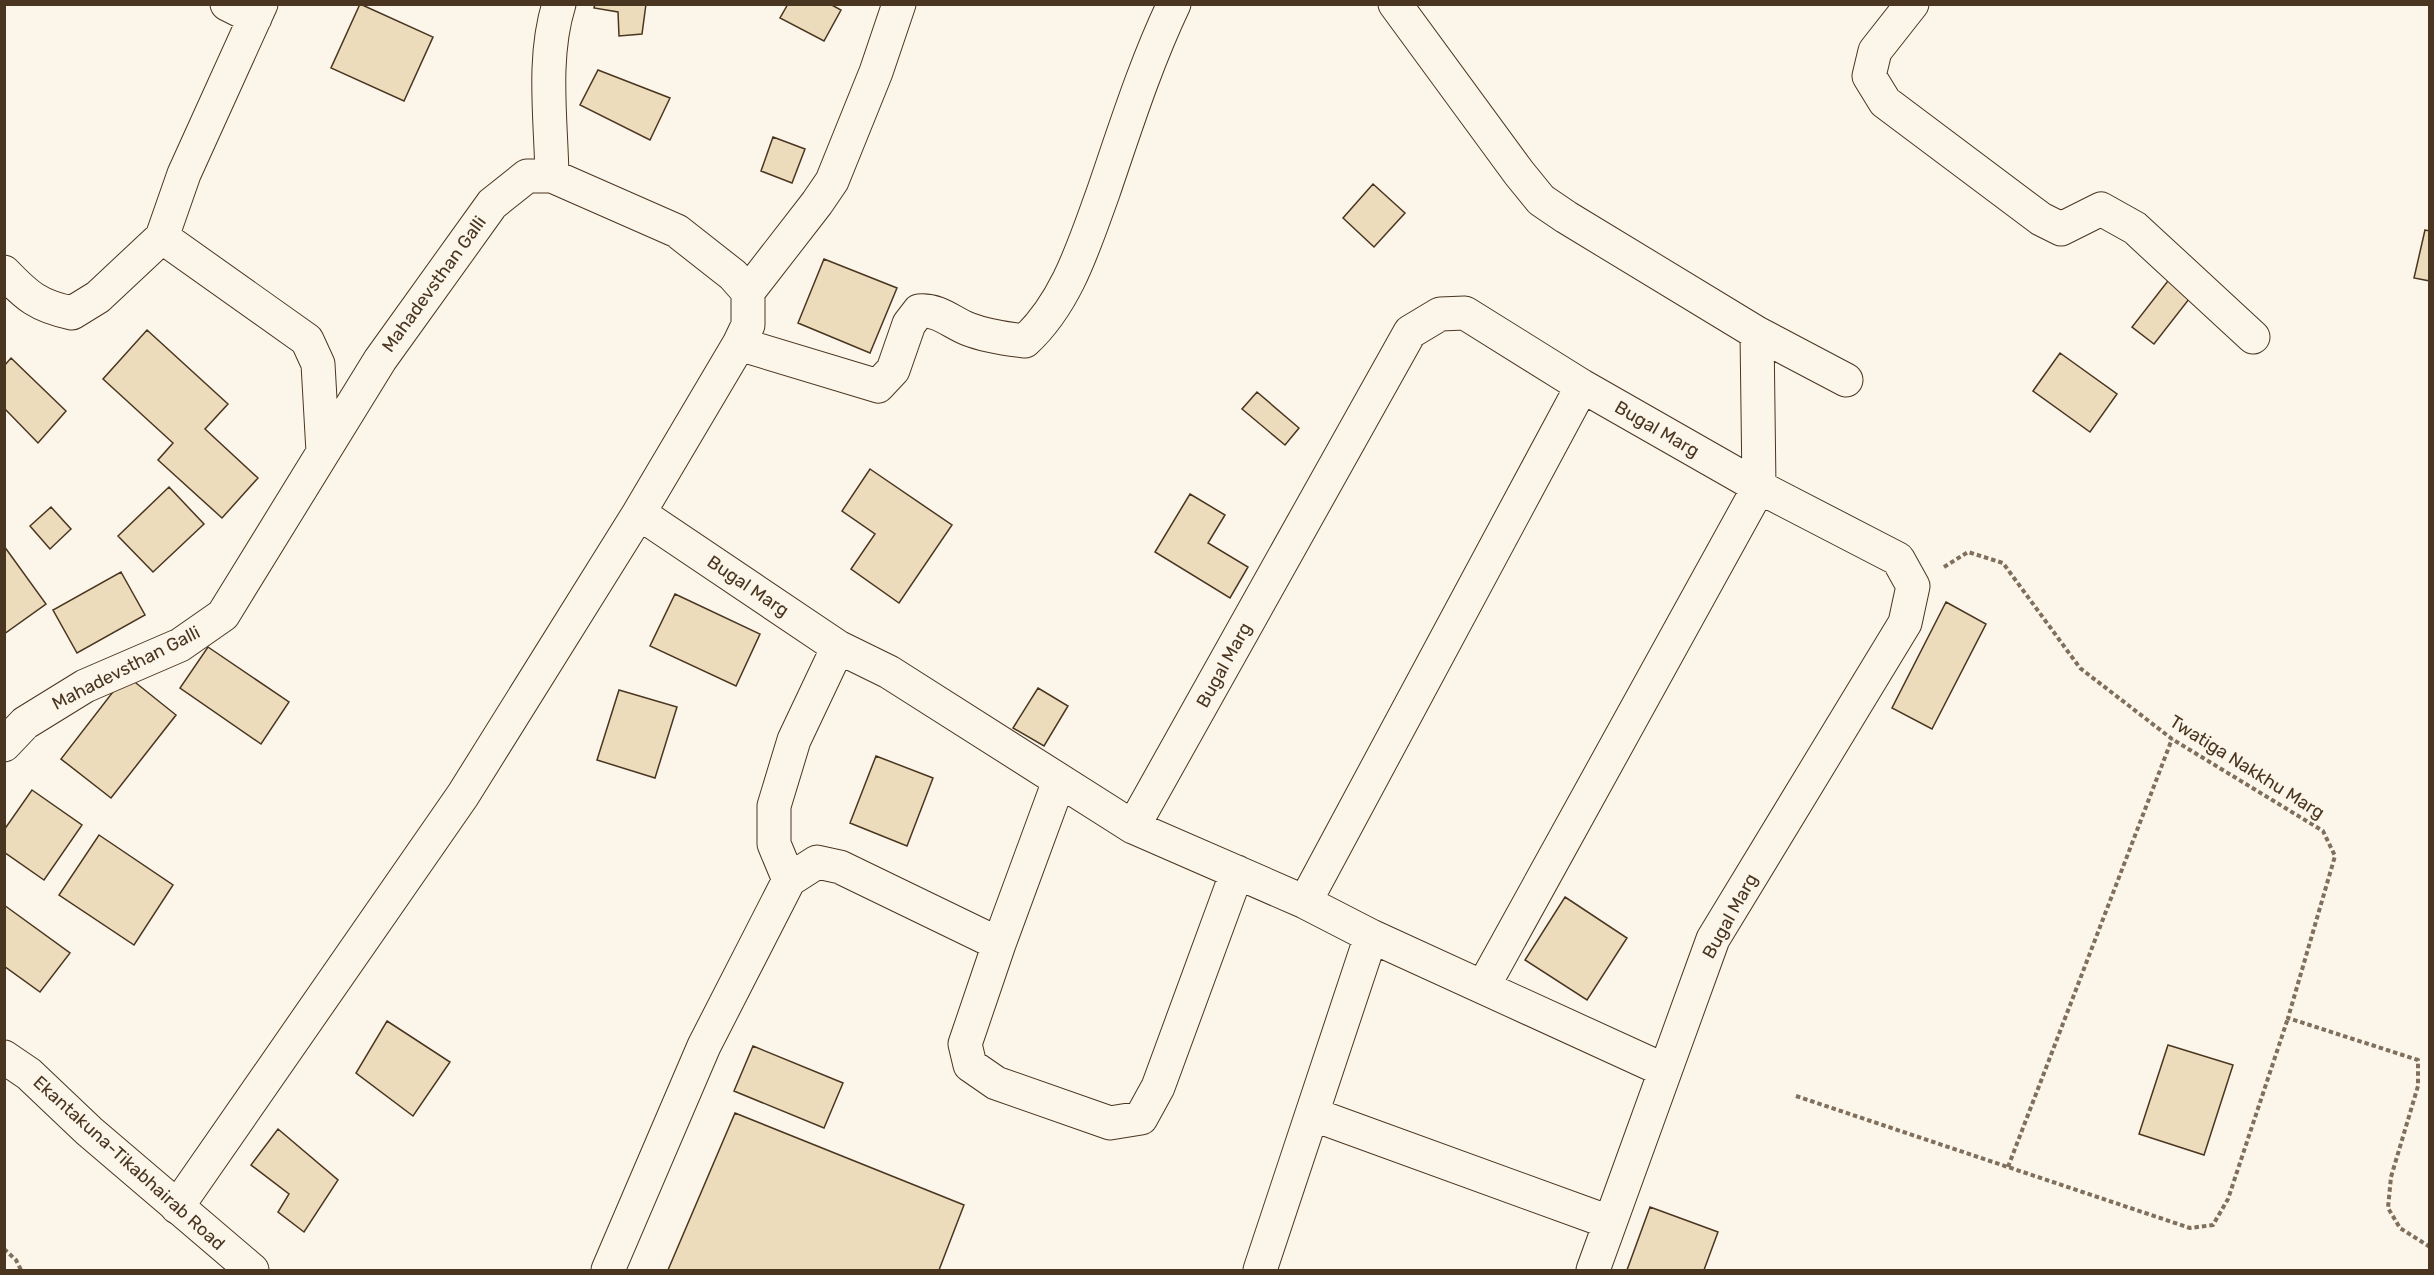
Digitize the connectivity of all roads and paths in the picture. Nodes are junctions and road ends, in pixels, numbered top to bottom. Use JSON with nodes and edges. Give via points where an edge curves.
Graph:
{"nodes":[{"id":1,"x":559,"y":4,"type":"edge"},
{"id":2,"x":899,"y":4,"type":"edge"},
{"id":3,"x":1174,"y":4,"type":"edge"},
{"id":4,"x":1395,"y":4,"type":"edge"},
{"id":5,"x":1912,"y":4,"type":"edge"},
{"id":6,"x":248,"y":9,"type":"edge"},
{"id":7,"x":552,"y":176,"type":"junction"},
{"id":8,"x":162,"y":237,"type":"junction"},
{"id":9,"x":4,"y":272,"type":"edge"},
{"id":10,"x":748,"y":291,"type":"junction"},
{"id":11,"x":1757,"y":333,"type":"junction"},
{"id":12,"x":2253,"y":337,"type":"dead end"},
{"id":13,"x":738,"y":344,"type":"junction"},
{"id":14,"x":1846,"y":380,"type":"dead end"},
{"id":15,"x":1582,"y":386,"type":"junction"},
{"id":16,"x":323,"y":452,"type":"junction"},
{"id":17,"x":1759,"y":487,"type":"junction"},
{"id":18,"x":639,"y":513,"type":"junction"},
{"id":19,"x":1913,"y":586,"type":"junction"},
{"id":20,"x":838,"y":647,"type":"junction"},
{"id":21,"x":2172,"y":739,"type":"junction"},
{"id":22,"x":4,"y":745,"type":"edge"},
{"id":23,"x":1059,"y":781,"type":"junction"},
{"id":24,"x":1133,"y":827,"type":"junction"},
{"id":25,"x":1237,"y":872,"type":"junction"},
{"id":26,"x":789,"y":880,"type":"junction"},
{"id":27,"x":1305,"y":902,"type":"junction"},
{"id":28,"x":1371,"y":936,"type":"junction"},
{"id":29,"x":999,"y":944,"type":"junction"},
{"id":30,"x":1483,"y":987,"type":"junction"},
{"id":31,"x":2289,"y":1018,"type":"junction"},
{"id":32,"x":4,"y":1057,"type":"edge"},
{"id":33,"x":1664,"y":1070,"type":"junction"},
{"id":34,"x":1796,"y":1096,"type":"dead end"},
{"id":35,"x":1312,"y":1114,"type":"junction"},
{"id":36,"x":2007,"y":1167,"type":"junction"},
{"id":37,"x":177,"y":1208,"type":"junction"},
{"id":38,"x":1609,"y":1222,"type":"junction"},
{"id":39,"x":2430,"y":1247,"type":"edge"},
{"id":40,"x":4,"y":1249,"type":"edge"},
{"id":41,"x":21,"y":1270,"type":"edge"},
{"id":42,"x":252,"y":1270,"type":"edge"},
{"id":43,"x":608,"y":1270,"type":"edge"},
{"id":44,"x":1260,"y":1270,"type":"edge"},
{"id":45,"x":1593,"y":1270,"type":"edge"}],
"edges":[{"from":1,"to":7,"type":"street","via":[[553,23],[550,70]]},
{"from":2,"to":10,"type":"street","via":[[832,181]]},
{"from":3,"to":13,"type":"street","via":[[1153,48],[1074,270],[1038,329],[1025,341],[969,330],[932,310],[919,311],[909,324],[893,370],[878,386]]},
{"from":4,"to":11,"type":"street","via":[[1541,200]]},
{"from":5,"to":12,"type":"street","via":[[1875,51],[1869,76],[1885,102],[2041,219],[2061,229],[2101,209],[2135,228]]},
{"from":6,"to":8,"type":"street"},
{"from":7,"to":10,"type":"street","name":"Mahadevsthan Galli","via":[[677,231],[734,275]]},
{"from":7,"to":16,"type":"street","name":"Mahadevsthan Galli","via":[[527,176],[492,204],[380,360]]},
{"from":8,"to":9,"type":"street","via":[[98,297],[72,313],[52,309],[27,296]]},
{"from":8,"to":16,"type":"street","via":[[307,340],[318,364]]},
{"from":10,"to":13,"type":"street","via":[[748,325]]},
{"from":11,"to":14,"type":"street"},
{"from":11,"to":17,"type":"street"},
{"from":13,"to":18,"type":"street"},
{"from":15,"to":17,"type":"street","name":"Bugal Marg"},
{"from":15,"to":24,"type":"street","name":"Bugal Marg","via":[[1465,313],[1440,314],[1410,332]]},
{"from":15,"to":27,"type":"street"},
{"from":16,"to":22,"type":"street","name":"Mahadevsthan Galli","via":[[223,615],[180,645],[85,686],[25,723]]},
{"from":17,"to":19,"type":"street","name":"Bugal Marg","via":[[1898,559]]},
{"from":17,"to":30,"type":"street"},
{"from":18,"to":20,"type":"street","name":"Bugal Marg"},
{"from":18,"to":37,"type":"street","via":[[463,795]]},
{"from":19,"to":21,"type":"path","name":"Twatiga Nakkhu Marg","via":[[1968,552],[2003,563],[2080,668]]},
{"from":19,"to":33,"type":"street","name":"Bugal Marg","via":[[1905,623],[1713,939]]},
{"from":20,"to":23,"type":"street","name":"Bugal Marg","via":[[889,672]]},
{"from":20,"to":26,"type":"street","via":[[794,740],[774,806],[774,844]]},
{"from":21,"to":31,"type":"path","name":"Twatiga Nakkhu Marg","via":[[2323,831],[2335,856]]},
{"from":21,"to":36,"type":"path"},
{"from":23,"to":24,"type":"street","name":"Bugal Marg"},
{"from":23,"to":29,"type":"street"},
{"from":24,"to":25,"type":"street","name":"Bugal Marg"},
{"from":25,"to":27,"type":"street","name":"Bugal Marg"},
{"from":25,"to":29,"type":"street","via":[[1158,1087],[1142,1118],[1110,1123],[996,1083],[970,1065],[965,1044]]},
{"from":26,"to":29,"type":"street","via":[[817,862],[840,867]]},
{"from":26,"to":43,"type":"street","via":[[704,1046]]},
{"from":27,"to":28,"type":"street","name":"Bugal Marg"},
{"from":28,"to":30,"type":"street","name":"Bugal Marg"},
{"from":28,"to":35,"type":"street"},
{"from":30,"to":33,"type":"street","name":"Bugal Marg"},
{"from":31,"to":36,"type":"path","name":"Twatiga Nakkhu Marg","via":[[2228,1199],[2213,1225],[2190,1228]]},
{"from":31,"to":39,"type":"path","via":[[2418,1060],[2418,1086],[2391,1177],[2388,1208],[2400,1228]]},
{"from":32,"to":37,"type":"street","name":"Ekantakuna-Tikabhairab Road","via":[[29,1074]]},
{"from":33,"to":38,"type":"street","name":"Bugal Marg"},
{"from":34,"to":36,"type":"path"},
{"from":35,"to":38,"type":"street"},
{"from":35,"to":44,"type":"street"},
{"from":37,"to":42,"type":"street","name":"Ekantakuna-Tikabhairab Road"},
{"from":38,"to":45,"type":"street","name":"Bugal Marg"},
{"from":40,"to":41,"type":"path"}]}
